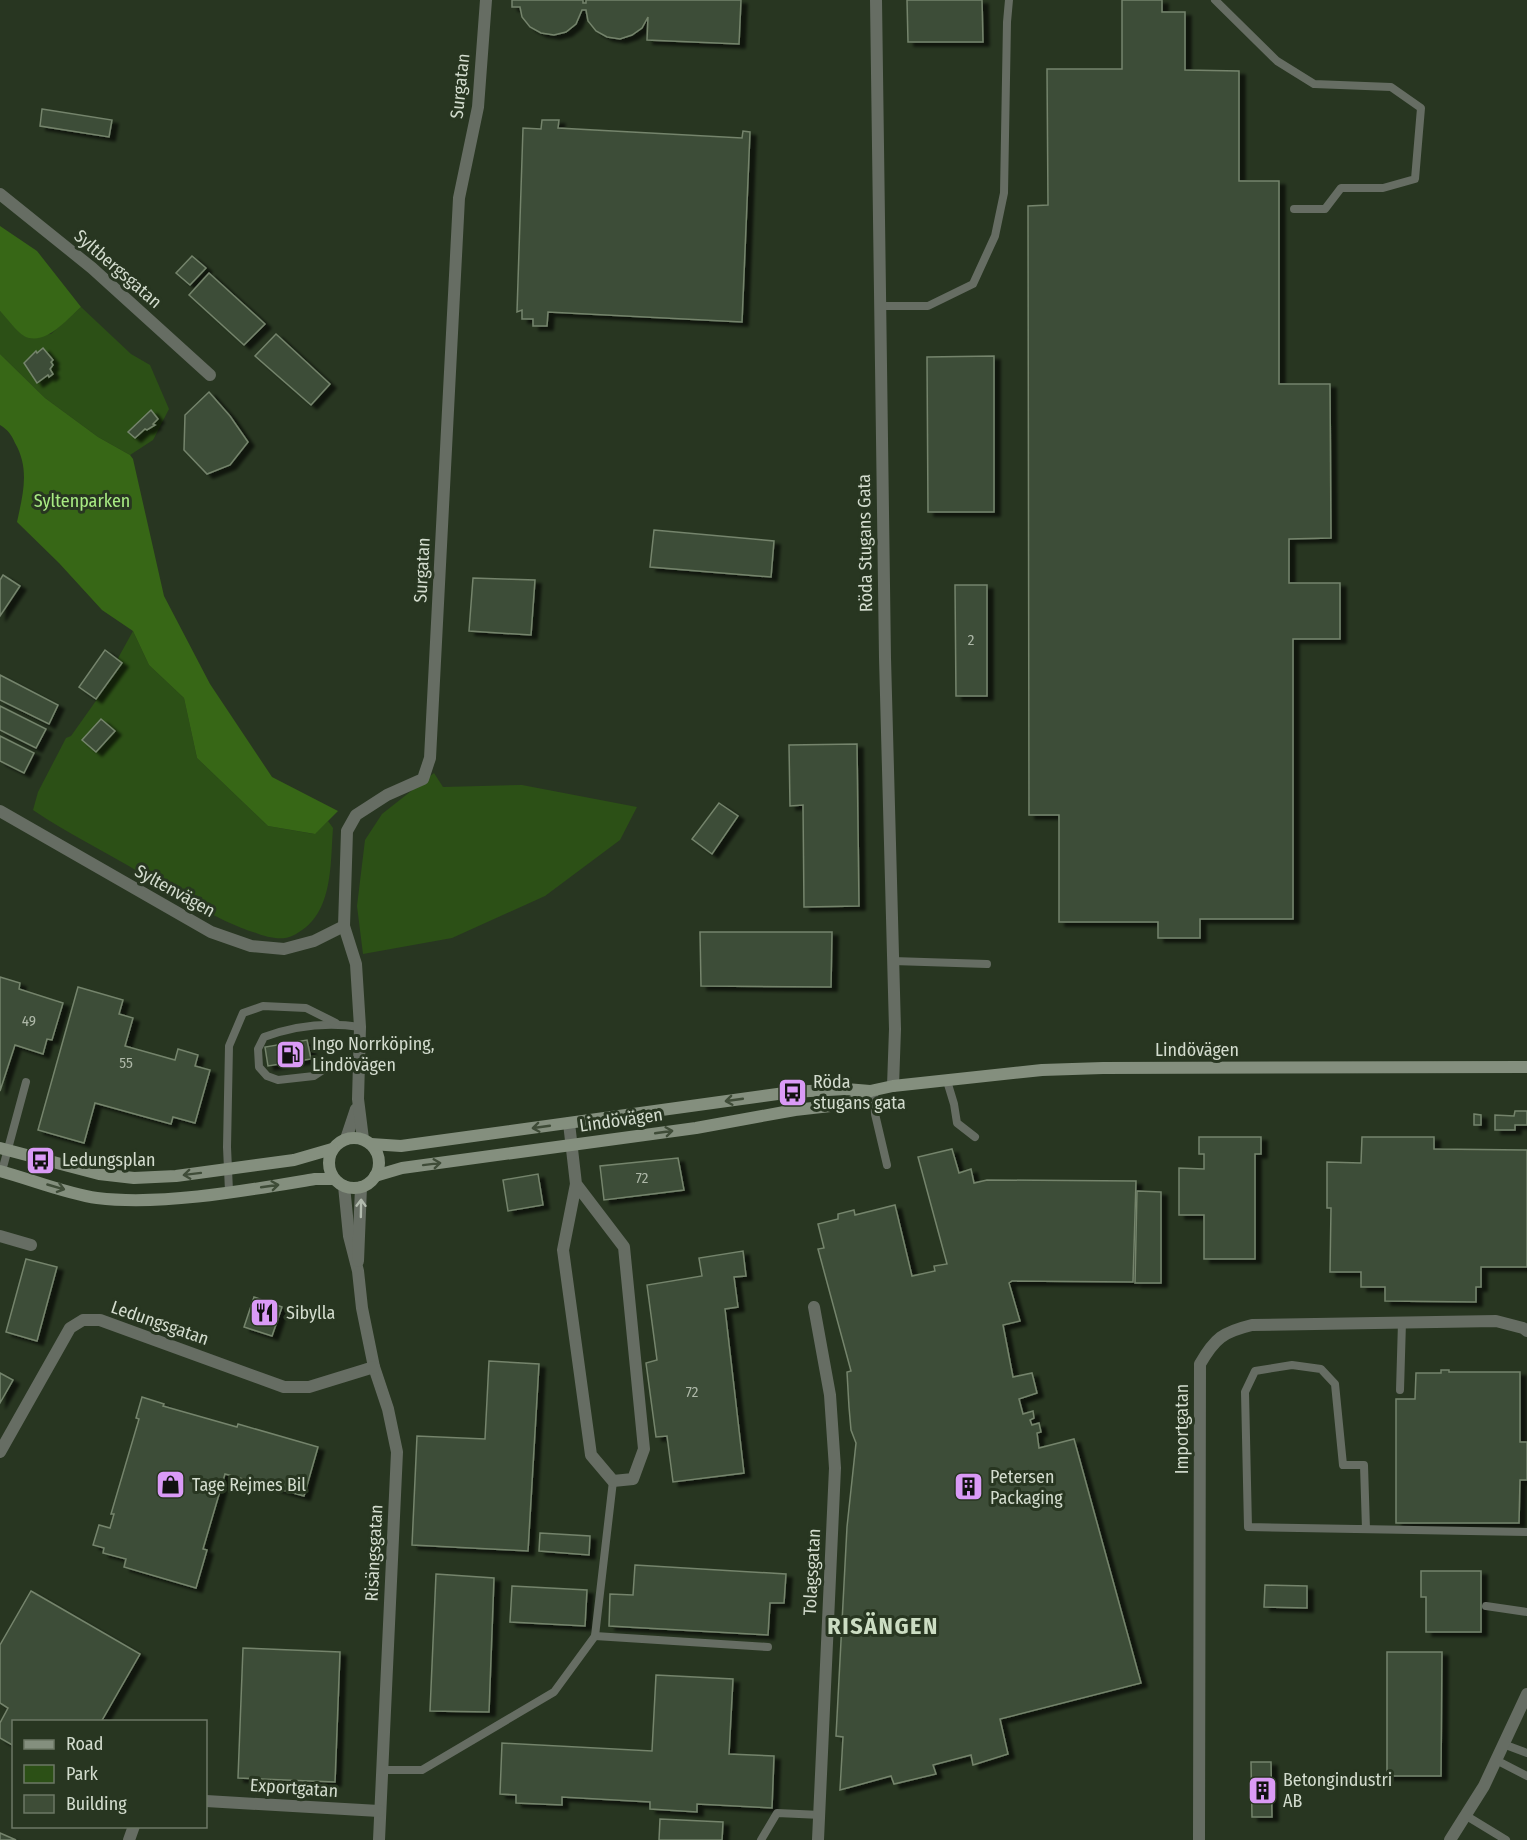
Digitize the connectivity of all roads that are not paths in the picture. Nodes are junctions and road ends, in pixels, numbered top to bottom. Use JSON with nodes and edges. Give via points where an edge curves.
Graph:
{"nodes":[{"id":1,"x":486,"y":0,"type":"edge"},
{"id":2,"x":876,"y":0,"type":"edge"},
{"id":3,"x":1009,"y":0,"type":"edge"},
{"id":4,"x":1215,"y":0,"type":"edge"},
{"id":5,"x":0,"y":194,"type":"edge"},
{"id":6,"x":1294,"y":209,"type":"dead end"},
{"id":7,"x":880,"y":306,"type":"junction"},
{"id":8,"x":210,"y":375,"type":"dead end"},
{"id":9,"x":0,"y":811,"type":"edge"},
{"id":10,"x":344,"y":926,"type":"junction"},
{"id":11,"x":893,"y":961,"type":"junction"},
{"id":12,"x":987,"y":964,"type":"dead end"},
{"id":13,"x":336,"y":1023,"type":"junction"},
{"id":14,"x":360,"y":1027,"type":"junction"},
{"id":15,"x":1527,"y":1067,"type":"edge"},
{"id":16,"x":360,"y":1068,"type":"junction"},
{"id":17,"x":947,"y":1081,"type":"junction"},
{"id":18,"x":26,"y":1082,"type":"dead end"},
{"id":19,"x":893,"y":1086,"type":"junction"},
{"id":20,"x":872,"y":1091,"type":"junction"},
{"id":21,"x":358,"y":1099,"type":"junction"},
{"id":22,"x":570,"y":1123,"type":"junction"},
{"id":23,"x":975,"y":1137,"type":"dead end"},
{"id":24,"x":346,"y":1139,"type":"junction"},
{"id":25,"x":367,"y":1142,"type":"junction"},
{"id":26,"x":571,"y":1145,"type":"junction"},
{"id":27,"x":4,"y":1149,"type":"edge"},
{"id":28,"x":332,"y":1149,"type":"junction"},
{"id":29,"x":886,"y":1165,"type":"dead end"},
{"id":30,"x":227,"y":1170,"type":"junction"},
{"id":31,"x":1,"y":1171,"type":"edge"},
{"id":32,"x":375,"y":1176,"type":"junction"},
{"id":33,"x":339,"y":1182,"type":"junction"},
{"id":34,"x":576,"y":1184,"type":"junction"},
{"id":35,"x":361,"y":1187,"type":"junction"},
{"id":36,"x":230,"y":1191,"type":"junction"},
{"id":37,"x":0,"y":1236,"type":"edge"},
{"id":38,"x":31,"y":1245,"type":"dead end"},
{"id":39,"x":358,"y":1271,"type":"junction"},
{"id":40,"x":814,"y":1307,"type":"dead end"},
{"id":41,"x":1402,"y":1322,"type":"junction"},
{"id":42,"x":1527,"y":1331,"type":"edge"},
{"id":43,"x":374,"y":1366,"type":"junction"},
{"id":44,"x":1400,"y":1390,"type":"dead end"},
{"id":45,"x":0,"y":1452,"type":"edge"},
{"id":46,"x":613,"y":1481,"type":"junction"},
{"id":47,"x":1366,"y":1529,"type":"junction"},
{"id":48,"x":1527,"y":1533,"type":"edge"},
{"id":49,"x":1486,"y":1606,"type":"dead end"},
{"id":50,"x":1527,"y":1612,"type":"edge"},
{"id":51,"x":595,"y":1636,"type":"junction"},
{"id":52,"x":768,"y":1647,"type":"dead end"},
{"id":53,"x":1527,"y":1694,"type":"edge"},
{"id":54,"x":1503,"y":1744,"type":"junction"},
{"id":55,"x":1527,"y":1753,"type":"edge"},
{"id":56,"x":1496,"y":1760,"type":"junction"},
{"id":57,"x":382,"y":1770,"type":"junction"},
{"id":58,"x":1527,"y":1776,"type":"edge"},
{"id":59,"x":207,"y":1801,"type":"edge"},
{"id":60,"x":379,"y":1811,"type":"junction"},
{"id":61,"x":820,"y":1815,"type":"junction"},
{"id":62,"x":1466,"y":1815,"type":"junction"},
{"id":63,"x":379,"y":1840,"type":"edge"},
{"id":64,"x":761,"y":1840,"type":"edge"},
{"id":65,"x":818,"y":1840,"type":"edge"},
{"id":66,"x":1199,"y":1840,"type":"edge"},
{"id":67,"x":1450,"y":1840,"type":"edge"},
{"id":68,"x":1506,"y":1840,"type":"edge"}],
"edges":[{"from":1,"to":10,"type":"street","name":"Surgatan","via":[[478,108],[459,198],[430,758],[423,779],[356,815],[347,831]]},
{"from":2,"to":7,"type":"street","name":"Röda Stugans Gata"},
{"from":3,"to":7,"type":"lane","via":[[1004,193],[995,236],[973,284],[928,306]]},
{"from":4,"to":6,"type":"lane","via":[[1277,61],[1314,84],[1391,87],[1421,108],[1415,179],[1383,189],[1341,188],[1325,209]]},
{"from":5,"to":8,"type":"street","name":"Syltbergsgatan","via":[[92,268]]},
{"from":7,"to":11,"type":"street","name":"Röda Stugans Gata"},
{"from":9,"to":10,"type":"street","name":"Syltenvägen","via":[[211,932],[251,946],[284,949],[314,941]]},
{"from":10,"to":14,"type":"street","name":"Surgatan","via":[[356,964]]},
{"from":11,"to":12,"type":"lane"},
{"from":11,"to":19,"type":"street","name":"Röda Stugans Gata"},
{"from":13,"to":14,"type":"lane"},
{"from":13,"to":16,"type":"lane","via":[[264,1037],[258,1049],[260,1067],[267,1076],[278,1080],[314,1076],[326,1068]]},
{"from":13,"to":30,"type":"lane","via":[[306,1008],[263,1006],[243,1012],[228,1046]]},
{"from":14,"to":16,"type":"street","name":"Surgatan"},
{"from":15,"to":17,"type":"main road","name":"Lindövägen","via":[[1102,1068],[1042,1070]]},
{"from":16,"to":21,"type":"street","name":"Surgatan"},
{"from":17,"to":19,"type":"main road","name":"Lindövägen"},
{"from":17,"to":23,"type":"lane","via":[[957,1124]]},
{"from":18,"to":27,"type":"lane"},
{"from":19,"to":20,"type":"main road","name":"Lindövägen"},
{"from":20,"to":22,"type":"main road","name":"Lindövägen","one_way":true,"via":[[792,1092]]},
{"from":26,"to":20,"type":"main road","name":"Lindövägen","one_way":true,"via":[[848,1104]]},
{"from":20,"to":29,"type":"lane"},
{"from":21,"to":24,"type":"street","name":"Surgatan"},
{"from":21,"to":25,"type":"street","name":"Surgatan"},
{"from":22,"to":25,"type":"main road","name":"Lindövägen","one_way":true,"via":[[401,1146]]},
{"from":22,"to":26,"type":"street"},
{"from":24,"to":25,"type":"main road","via":[[355,1137]]},
{"from":24,"to":28,"type":"main road"},
{"from":25,"to":32,"type":"main road","via":[[379,1159]]},
{"from":32,"to":26,"type":"main road","name":"Lindövägen","one_way":true,"via":[[402,1168]]},
{"from":26,"to":34,"type":"street"},
{"from":30,"to":27,"type":"main road","one_way":true,"via":[[134,1178],[99,1174]]},
{"from":27,"to":31,"type":"lane"},
{"from":28,"to":30,"type":"main road","via":[[294,1160]]},
{"from":28,"to":33,"type":"main road","via":[[328,1166]]},
{"from":30,"to":36,"type":"lane"},
{"from":31,"to":36,"type":"main road","one_way":true,"via":[[94,1197],[120,1200]]},
{"from":32,"to":35,"type":"main road"},
{"from":33,"to":35,"type":"main road"},
{"from":36,"to":33,"type":"main road","one_way":true,"via":[[315,1179]]},
{"from":33,"to":39,"type":"street","name":"Risängsgatan"},
{"from":34,"to":46,"type":"street","via":[[563,1250],[591,1455]]},
{"from":34,"to":46,"type":"street","via":[[624,1247],[644,1449],[633,1479]]},
{"from":39,"to":35,"type":"street","name":"Risängsgatan","one_way":true},
{"from":37,"to":38,"type":"street"},
{"from":39,"to":43,"type":"street","name":"Risängsgatan"},
{"from":40,"to":61,"type":"street","name":"Tolagsgatan","via":[[830,1395],[835,1467]]},
{"from":41,"to":42,"type":"street","name":"Importgatan","via":[[1496,1321]]},
{"from":41,"to":44,"type":"lane"},
{"from":41,"to":66,"type":"street","name":"Importgatan","via":[[1252,1325],[1230,1331],[1211,1346],[1200,1364]]},
{"from":43,"to":45,"type":"street","name":"Ledungsgatan","via":[[309,1387],[284,1387],[100,1320],[83,1320],[70,1328]]},
{"from":43,"to":57,"type":"street","name":"Risängsgatan","via":[[397,1452]]},
{"from":46,"to":51,"type":"lane"},
{"from":47,"to":47,"type":"lane","via":[[1248,1527],[1245,1392],[1255,1371],[1292,1365],[1321,1369],[1335,1384],[1344,1465],[1364,1465]]},
{"from":47,"to":48,"type":"lane"},
{"from":49,"to":50,"type":"lane"},
{"from":51,"to":52,"type":"lane"},
{"from":51,"to":57,"type":"lane","via":[[554,1692],[422,1770]]},
{"from":53,"to":54,"type":"street"},
{"from":54,"to":55,"type":"lane"},
{"from":54,"to":56,"type":"street"},
{"from":56,"to":58,"type":"lane"},
{"from":56,"to":62,"type":"street"},
{"from":57,"to":60,"type":"street","name":"Risängsgatan"},
{"from":59,"to":60,"type":"street","name":"Exportgatan"},
{"from":60,"to":63,"type":"street","name":"Risängsgatan"},
{"from":61,"to":64,"type":"lane","via":[[777,1813]]},
{"from":61,"to":65,"type":"street","name":"Tolagsgatan"},
{"from":62,"to":67,"type":"street"},
{"from":62,"to":68,"type":"lane"}]}
